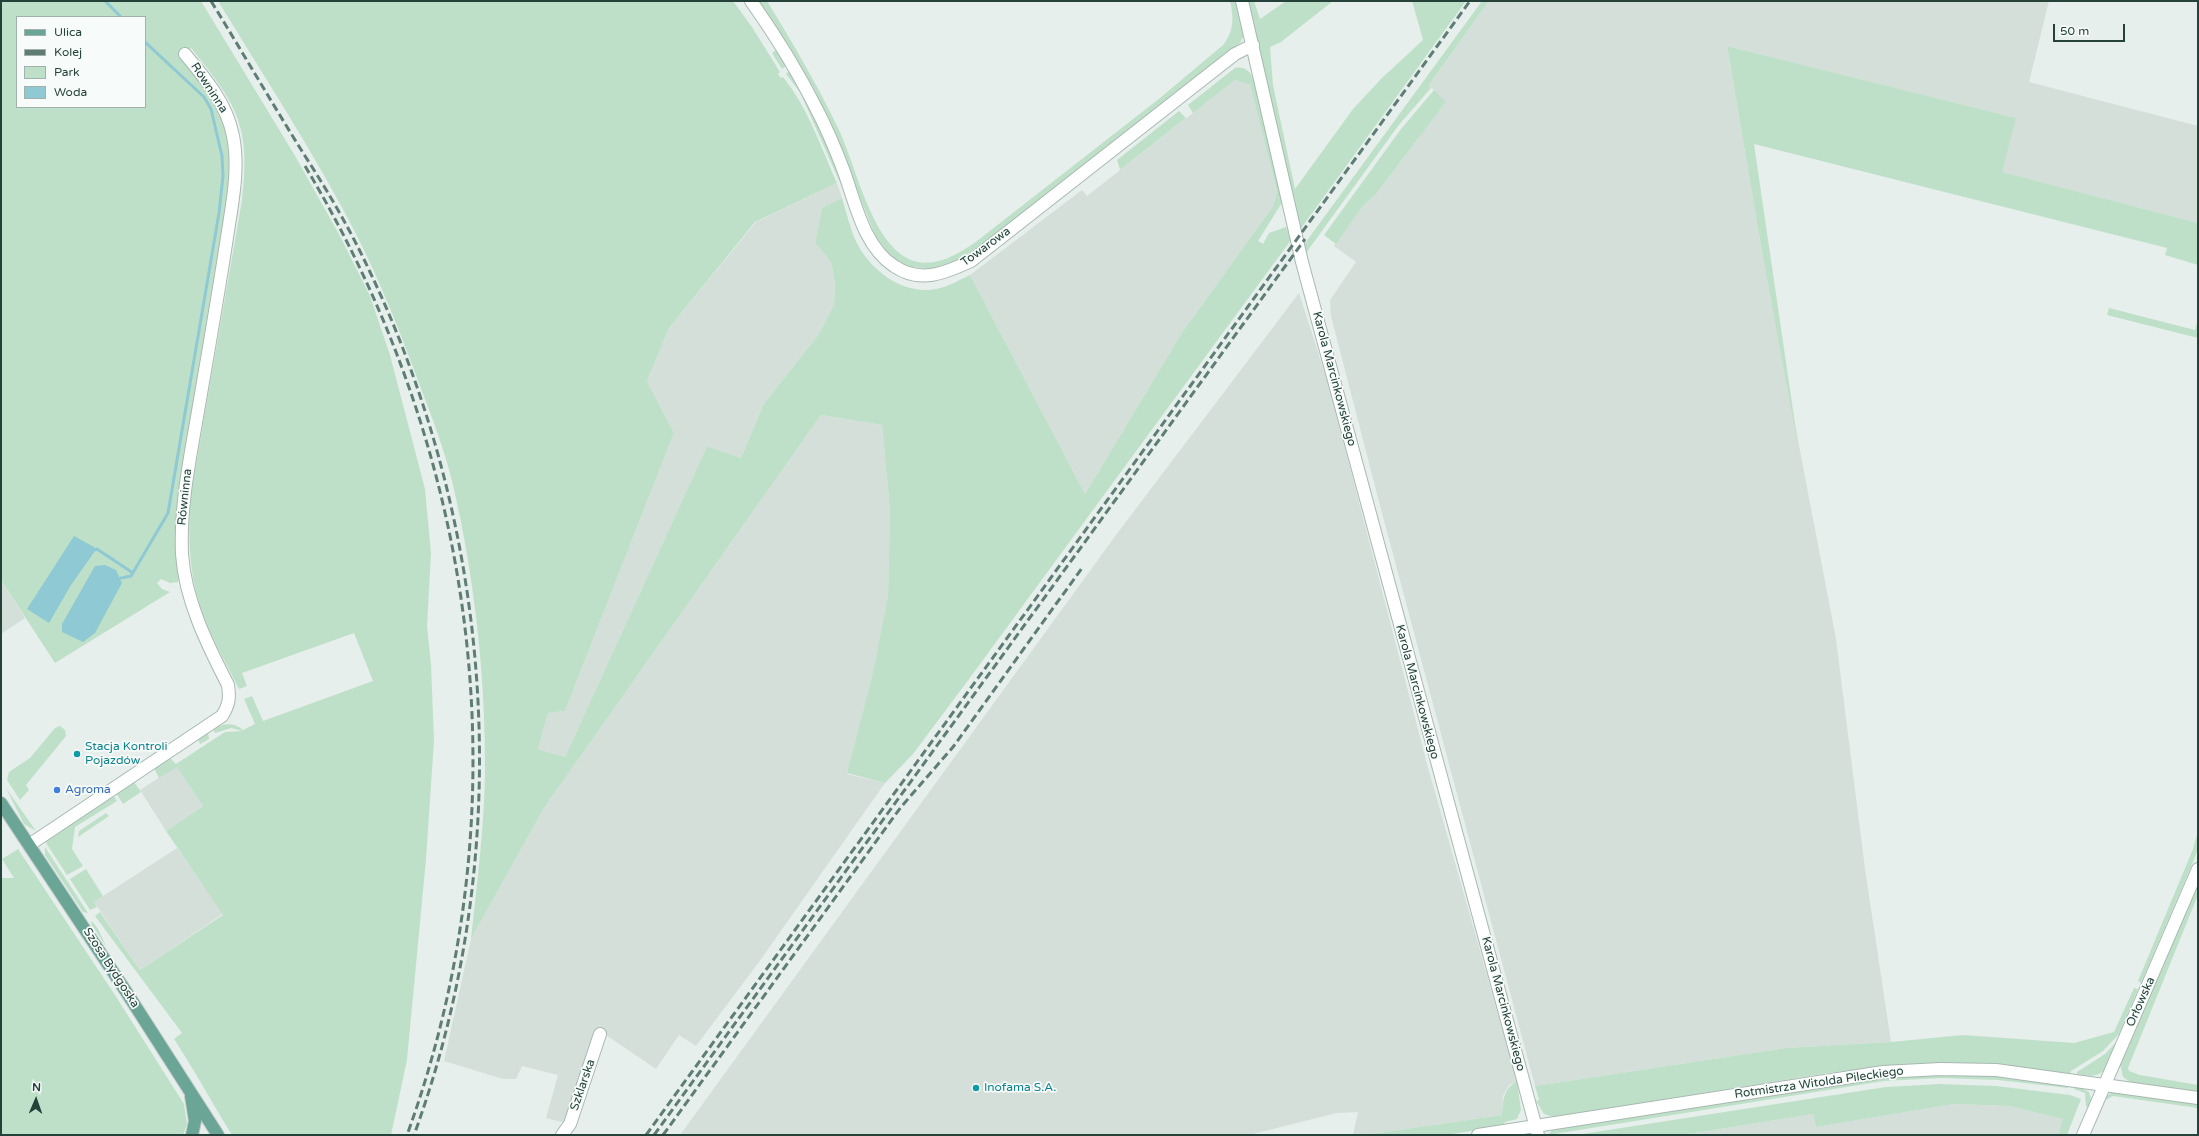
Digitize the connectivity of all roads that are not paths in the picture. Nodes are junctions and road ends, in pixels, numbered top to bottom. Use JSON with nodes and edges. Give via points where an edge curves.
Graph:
{"nodes":[{"id":1,"x":751,"y":1,"type":"edge"},
{"id":2,"x":1242,"y":1,"type":"edge"},
{"id":3,"x":1253,"y":45,"type":"junction"},
{"id":4,"x":185,"y":54,"type":"dead end"},
{"id":5,"x":2,"y":806,"type":"edge"},
{"id":6,"x":29,"y":845,"type":"junction"},
{"id":7,"x":2198,"y":869,"type":"edge"},
{"id":8,"x":600,"y":1034,"type":"dead end"},
{"id":9,"x":2105,"y":1084,"type":"junction"},
{"id":10,"x":191,"y":1093,"type":"junction"},
{"id":11,"x":2198,"y":1098,"type":"edge"},
{"id":12,"x":1537,"y":1130,"type":"edge"},
{"id":13,"x":192,"y":1135,"type":"edge"},
{"id":14,"x":218,"y":1135,"type":"edge"},
{"id":15,"x":562,"y":1135,"type":"edge"},
{"id":16,"x":1478,"y":1135,"type":"edge"},
{"id":17,"x":2084,"y":1135,"type":"edge"}],
"edges":[{"from":1,"to":3,"type":"street","name":"Towarowa","via":[[784,50],[816,107],[863,224],[876,248],[895,267],[922,276],[948,272],[971,261],[1235,54]]},
{"from":2,"to":3,"type":"street","name":"Karola Marcinkowskiego"},
{"from":3,"to":12,"type":"street","name":"Karola Marcinkowskiego","via":[[1298,248]]},
{"from":4,"to":6,"type":"street","name":"Równinna","via":[[204,76],[221,103],[230,124],[236,154],[217,304],[184,496],[182,530],[183,557],[192,606],[228,685],[230,696],[222,716]]},
{"from":5,"to":6,"type":"main road","name":"Szosa Bydgoska"},
{"from":6,"to":10,"type":"main road","name":"Szosa Bydgoska"},
{"from":7,"to":9,"type":"street","name":"Orłowska"},
{"from":8,"to":15,"type":"street","name":"Szklarska","via":[[570,1124]]},
{"from":9,"to":11,"type":"street","name":"Rotmistrza Witolda Pileckiego"},
{"from":9,"to":12,"type":"street","name":"Rotmistrza Witolda Pileckiego","via":[[1996,1070],[1883,1072]]},
{"from":9,"to":17,"type":"street","name":"Orłowska"},
{"from":10,"to":13,"type":"main road","via":[[195,1121]]},
{"from":10,"to":14,"type":"main road","name":"Szosa Bydgoska"},
{"from":12,"to":16,"type":"street","name":"Rotmistrza Witolda Pileckiego"}]}
